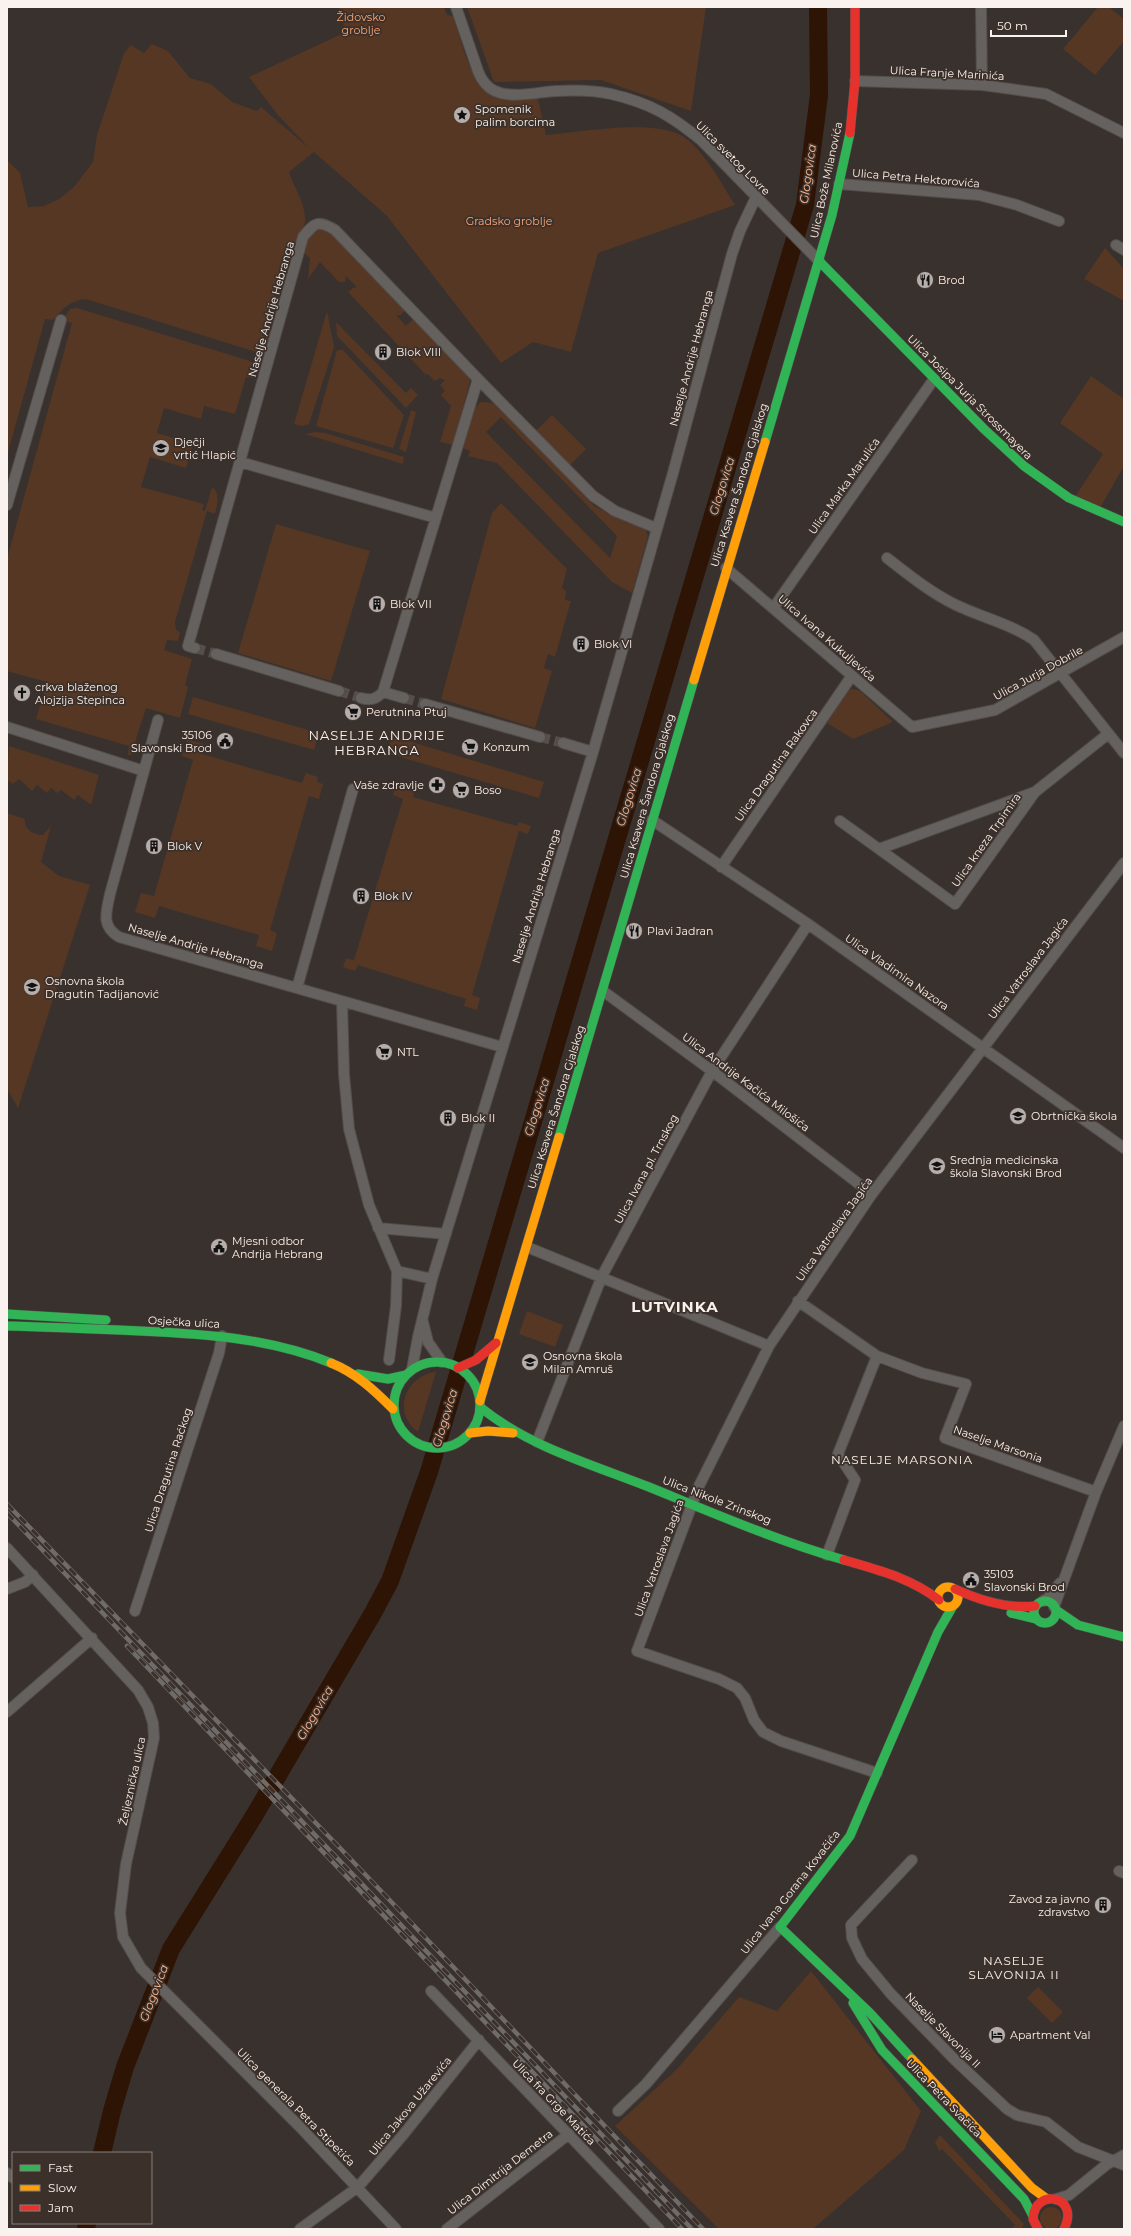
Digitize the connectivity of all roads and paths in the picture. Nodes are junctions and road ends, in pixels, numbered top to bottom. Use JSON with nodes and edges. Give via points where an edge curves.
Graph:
{"nodes":[{"id":1,"x":456,"y":7,"type":"edge"},
{"id":2,"x":855,"y":7,"type":"edge"},
{"id":3,"x":981,"y":7,"type":"edge"},
{"id":4,"x":854,"y":81,"type":"junction"},
{"id":5,"x":982,"y":85,"type":"junction"},
{"id":6,"x":1124,"y":133,"type":"edge"},
{"id":7,"x":839,"y":184,"type":"junction"},
{"id":8,"x":756,"y":198,"type":"junction"},
{"id":9,"x":1059,"y":221,"type":"dead end"},
{"id":10,"x":819,"y":261,"type":"junction"},
{"id":11,"x":61,"y":320,"type":"dead end"},
{"id":12,"x":478,"y":379,"type":"junction"},
{"id":13,"x":934,"y":379,"type":"junction"},
{"id":14,"x":240,"y":462,"type":"junction"},
{"id":15,"x":7,"y":505,"type":"edge"},
{"id":16,"x":436,"y":518,"type":"junction"},
{"id":17,"x":1124,"y":522,"type":"edge"},
{"id":18,"x":656,"y":528,"type":"junction"},
{"id":19,"x":887,"y":558,"type":"dead end"},
{"id":20,"x":726,"y":568,"type":"junction"},
{"id":21,"x":774,"y":607,"type":"junction"},
{"id":22,"x":1124,"y":638,"type":"edge"},
{"id":23,"x":195,"y":648,"type":"dead end"},
{"id":24,"x":216,"y":654,"type":"tunnel mouth"},
{"id":25,"x":1062,"y":674,"type":"junction"},
{"id":26,"x":851,"y":677,"type":"junction"},
{"id":27,"x":339,"y":691,"type":"tunnel mouth"},
{"id":28,"x":383,"y":692,"type":"junction"},
{"id":29,"x":361,"y":698,"type":"tunnel mouth"},
{"id":30,"x":404,"y":698,"type":"tunnel mouth"},
{"id":31,"x":425,"y":704,"type":"tunnel mouth"},
{"id":32,"x":158,"y":720,"type":"dead end"},
{"id":33,"x":7,"y":727,"type":"edge"},
{"id":34,"x":912,"y":727,"type":"joint"},
{"id":35,"x":1108,"y":734,"type":"junction"},
{"id":36,"x":540,"y":737,"type":"tunnel mouth"},
{"id":37,"x":563,"y":743,"type":"tunnel mouth"},
{"id":38,"x":593,"y":752,"type":"junction"},
{"id":39,"x":1124,"y":753,"type":"edge"},
{"id":40,"x":144,"y":772,"type":"junction"},
{"id":41,"x":353,"y":789,"type":"dead end"},
{"id":42,"x":1035,"y":792,"type":"junction"},
{"id":43,"x":652,"y":820,"type":"junction"},
{"id":44,"x":840,"y":821,"type":"dead end"},
{"id":45,"x":879,"y":849,"type":"junction"},
{"id":46,"x":1124,"y":863,"type":"edge"},
{"id":47,"x":721,"y":867,"type":"junction"},
{"id":48,"x":808,"y":924,"type":"junction"},
{"id":49,"x":297,"y":988,"type":"junction"},
{"id":50,"x":603,"y":991,"type":"junction"},
{"id":51,"x":342,"y":1001,"type":"junction"},
{"id":52,"x":502,"y":1047,"type":"junction"},
{"id":53,"x":983,"y":1048,"type":"junction"},
{"id":54,"x":712,"y":1071,"type":"junction"},
{"id":55,"x":1124,"y":1148,"type":"edge"},
{"id":56,"x":872,"y":1194,"type":"junction"},
{"id":57,"x":378,"y":1228,"type":"junction"},
{"id":58,"x":446,"y":1234,"type":"junction"},
{"id":59,"x":527,"y":1247,"type":"junction"},
{"id":60,"x":397,"y":1271,"type":"junction"},
{"id":61,"x":602,"y":1276,"type":"junction"},
{"id":62,"x":432,"y":1279,"type":"junction"},
{"id":63,"x":798,"y":1301,"type":"junction"},
{"id":64,"x":7,"y":1314,"type":"edge"},
{"id":65,"x":423,"y":1322,"type":"junction"},
{"id":66,"x":7,"y":1326,"type":"edge"},
{"id":67,"x":177,"y":1333,"type":"junction"},
{"id":68,"x":7,"y":1334,"type":"edge"},
{"id":69,"x":222,"y":1336,"type":"junction"},
{"id":70,"x":92,"y":1339,"type":"dead end"},
{"id":71,"x":499,"y":1339,"type":"junction"},
{"id":72,"x":152,"y":1342,"type":"dead end"},
{"id":73,"x":770,"y":1346,"type":"junction"},
{"id":74,"x":877,"y":1356,"type":"junction"},
{"id":75,"x":388,"y":1360,"type":"dead end"},
{"id":76,"x":445,"y":1363,"type":"junction"},
{"id":77,"x":458,"y":1368,"type":"junction"},
{"id":78,"x":409,"y":1372,"type":"junction"},
{"id":79,"x":354,"y":1373,"type":"junction"},
{"id":80,"x":480,"y":1404,"type":"junction"},
{"id":81,"x":394,"y":1409,"type":"junction"},
{"id":82,"x":1124,"y":1426,"type":"edge"},
{"id":83,"x":470,"y":1433,"type":"junction"},
{"id":84,"x":515,"y":1434,"type":"junction"},
{"id":85,"x":537,"y":1442,"type":"junction"},
{"id":86,"x":1096,"y":1492,"type":"junction"},
{"id":87,"x":692,"y":1504,"type":"junction"},
{"id":88,"x":7,"y":1548,"type":"edge"},
{"id":89,"x":827,"y":1555,"type":"junction"},
{"id":90,"x":1066,"y":1574,"type":"junction"},
{"id":91,"x":33,"y":1575,"type":"junction"},
{"id":92,"x":912,"y":1583,"type":"junction"},
{"id":93,"x":950,"y":1588,"type":"junction"},
{"id":94,"x":7,"y":1589,"type":"edge"},
{"id":95,"x":939,"y":1601,"type":"junction"},
{"id":96,"x":955,"y":1604,"type":"junction"},
{"id":97,"x":1039,"y":1604,"type":"junction"},
{"id":98,"x":1055,"y":1608,"type":"junction"},
{"id":99,"x":135,"y":1611,"type":"dead end"},
{"id":100,"x":1036,"y":1619,"type":"junction"},
{"id":101,"x":1057,"y":1625,"type":"junction"},
{"id":102,"x":1098,"y":1631,"type":"junction"},
{"id":103,"x":938,"y":1632,"type":"junction"},
{"id":104,"x":1124,"y":1637,"type":"edge"},
{"id":105,"x":92,"y":1638,"type":"junction"},
{"id":106,"x":7,"y":1712,"type":"edge"},
{"id":107,"x":877,"y":1773,"type":"junction"},
{"id":108,"x":912,"y":1860,"type":"dead end"},
{"id":109,"x":780,"y":1927,"type":"junction"},
{"id":110,"x":845,"y":1990,"type":"junction"},
{"id":111,"x":431,"y":1991,"type":"dead end"},
{"id":112,"x":176,"y":2004,"type":"joint"},
{"id":113,"x":479,"y":2040,"type":"junction"},
{"id":114,"x":618,"y":2111,"type":"dead end"},
{"id":115,"x":569,"y":2134,"type":"junction"},
{"id":116,"x":1121,"y":2160,"type":"edge"},
{"id":117,"x":1085,"y":2183,"type":"junction"},
{"id":118,"x":358,"y":2187,"type":"junction"},
{"id":119,"x":1051,"y":2199,"type":"junction"},
{"id":120,"x":1033,"y":2216,"type":"junction"},
{"id":121,"x":1069,"y":2216,"type":"junction"},
{"id":122,"x":300,"y":2229,"type":"edge"},
{"id":123,"x":396,"y":2229,"type":"edge"},
{"id":124,"x":446,"y":2229,"type":"edge"},
{"id":125,"x":660,"y":2229,"type":"edge"},
{"id":126,"x":1038,"y":2229,"type":"edge"},
{"id":127,"x":1064,"y":2229,"type":"edge"},
{"id":128,"x":1073,"y":2229,"type":"edge"}],
"edges":[{"from":1,"to":8,"type":"street","name":"Ulica svetog Lovre","via":[[478,71],[489,87],[506,93],[584,91],[610,94],[653,106],[702,141]]},
{"from":2,"to":4,"type":"main road","name":"Ulica Bože Milanovića"},
{"from":3,"to":5,"type":"street"},
{"from":4,"to":5,"type":"street","name":"Ulica Franje Marinića"},
{"from":4,"to":7,"type":"main road","name":"Ulica Bože Milanovića","via":[[850,128]]},
{"from":5,"to":6,"type":"street","name":"Ulica Franje Marinića","via":[[1046,94]]},
{"from":7,"to":9,"type":"street","name":"Ulica Petra Hektorovića","via":[[979,195],[1017,205]]},
{"from":7,"to":10,"type":"main road","name":"Ulica Bože Milanovića"},
{"from":8,"to":10,"type":"street","name":"Ulica svetog Lovre"},
{"from":8,"to":18,"type":"street","name":"Naselje Andrije Hebranga","via":[[732,254]]},
{"from":10,"to":13,"type":"main road","name":"Ulica Josipa Jurja Strossmayera"},
{"from":10,"to":20,"type":"main road","name":"Ulica Ksavera Šandora Gjalskog"},
{"from":11,"to":15,"type":"street"},
{"from":12,"to":14,"type":"street","name":"Naselje Andrije Hebranga","via":[[335,230],[324,223],[318,223],[303,237]]},
{"from":12,"to":16,"type":"street"},
{"from":12,"to":18,"type":"street","name":"Naselje Andrije Hebranga","via":[[593,496],[615,511]]},
{"from":13,"to":17,"type":"main road","name":"Ulica Josipa Jurja Strossmayera","via":[[1022,466],[1044,484],[1078,504]]},
{"from":13,"to":21,"type":"street","name":"Ulica Marka Marulića"},
{"from":14,"to":16,"type":"street"},
{"from":14,"to":23,"type":"street","name":"Naselje Andrije Hebranga","via":[[188,646]]},
{"from":16,"to":28,"type":"street"},
{"from":18,"to":38,"type":"street","name":"Naselje Andrije Hebranga"},
{"from":19,"to":25,"type":"street","via":[[930,590],[954,604],[1022,632],[1043,650]]},
{"from":20,"to":21,"type":"street","name":"Ulica Ivana Kukuljevića"},
{"from":20,"to":43,"type":"main road","name":"Ulica Ksavera Šandora Gjalskog"},
{"from":21,"to":26,"type":"street","name":"Ulica Ivana Kukuljevića"},
{"from":22,"to":25,"type":"street","name":"Ulica Jurja Dobrile"},
{"from":24,"to":27,"type":"street"},
{"from":25,"to":34,"type":"street","name":"Ulica Jurja Dobrile","via":[[995,710]]},
{"from":25,"to":35,"type":"street"},
{"from":26,"to":34,"type":"street","name":"Ulica Ivana Kukuljevića"},
{"from":26,"to":47,"type":"street","name":"Ulica Dragutina Rakovca"},
{"from":28,"to":29,"type":"street","via":[[377,698]]},
{"from":28,"to":30,"type":"street"},
{"from":31,"to":36,"type":"street"},
{"from":32,"to":40,"type":"street","name":"Naselje Andrije Hebranga"},
{"from":33,"to":40,"type":"street"},
{"from":35,"to":39,"type":"street"},
{"from":35,"to":42,"type":"street","name":"Ulica kneza Trpimira"},
{"from":37,"to":38,"type":"street"},
{"from":38,"to":52,"type":"street","name":"Naselje Andrije Hebranga"},
{"from":40,"to":49,"type":"street","name":"Naselje Andrije Hebranga","via":[[110,894],[106,914],[107,927],[119,937]]},
{"from":41,"to":49,"type":"street"},
{"from":42,"to":45,"type":"street","name":"Ulica kneza Trpimira"},
{"from":42,"to":45,"type":"street","name":"Ulica kneza Trpimira","via":[[955,904]]},
{"from":43,"to":47,"type":"street","name":"Ulica Vladimira Nazora"},
{"from":43,"to":50,"type":"main road","name":"Ulica Ksavera Šandora Gjalskog"},
{"from":44,"to":45,"type":"street","name":"Ulica kneza Trpimira"},
{"from":46,"to":53,"type":"street","name":"Ulica Vatroslava Jagića"},
{"from":47,"to":48,"type":"street","name":"Ulica Vladimira Nazora"},
{"from":48,"to":53,"type":"street","name":"Ulica Vladimira Nazora"},
{"from":48,"to":54,"type":"street","name":"Ulica Ivana pl. Trnskog"},
{"from":49,"to":51,"type":"street","name":"Naselje Andrije Hebranga"},
{"from":50,"to":54,"type":"street","name":"Ulica Andrije Kačića Milošića"},
{"from":50,"to":59,"type":"main road","name":"Ulica Ksavera Šandora Gjalskog"},
{"from":51,"to":52,"type":"street","name":"Naselje Andrije Hebranga"},
{"from":51,"to":57,"type":"street","via":[[349,1129],[362,1182]]},
{"from":52,"to":58,"type":"street","name":"Naselje Andrije Hebranga"},
{"from":53,"to":55,"type":"street","name":"Ulica Vladimira Nazora"},
{"from":53,"to":56,"type":"street","name":"Ulica Vatroslava Jagića"},
{"from":54,"to":56,"type":"street","name":"Ulica Andrije Kačića Milošića"},
{"from":54,"to":61,"type":"street","name":"Ulica Ivana pl. Trnskog"},
{"from":56,"to":63,"type":"street","name":"Ulica Vatroslava Jagića"},
{"from":57,"to":58,"type":"street"},
{"from":57,"to":60,"type":"street"},
{"from":58,"to":62,"type":"street","name":"Naselje Andrije Hebranga"},
{"from":59,"to":61,"type":"street"},
{"from":59,"to":71,"type":"main road","name":"Ulica Ksavera Šandora Gjalskog"},
{"from":60,"to":62,"type":"street"},
{"from":60,"to":75,"type":"street","via":[[396,1306]]},
{"from":61,"to":73,"type":"street"},
{"from":61,"to":85,"type":"street","name":"Ulica Ivana pl. Trnskog"},
{"from":62,"to":65,"type":"street","name":"Naselje Andrije Hebranga"},
{"from":63,"to":73,"type":"street","name":"Ulica Vatroslava Jagića"},
{"from":63,"to":74,"type":"street"},
{"from":64,"to":67,"type":"main road","via":[[148,1322]]},
{"from":65,"to":76,"type":"street","via":[[428,1342]]},
{"from":65,"to":78,"type":"street","name":"Naselje Andrije Hebranga"},
{"from":66,"to":67,"type":"main road","name":"Osječka ulica"},
{"from":67,"to":69,"type":"main road","name":"Osječka ulica"},
{"from":67,"to":72,"type":"main road","via":[[167,1339]]},
{"from":68,"to":70,"type":"main road"},
{"from":69,"to":79,"type":"main road","name":"Osječka ulica","via":[[266,1342],[316,1356]]},
{"from":69,"to":99,"type":"street","name":"Ulica Dragutina Raćkog","via":[[219,1353]]},
{"from":71,"to":77,"type":"main road","via":[[476,1360]]},
{"from":71,"to":80,"type":"main road","name":"Ulica Ksavera Šandora Gjalskog","via":[[485,1379]]},
{"from":73,"to":87,"type":"street","name":"Ulica Vatroslava Jagića"},
{"from":74,"to":86,"type":"street","name":"Naselje Marsonia","via":[[922,1373],[966,1384],[945,1438]]},
{"from":74,"to":89,"type":"street","via":[[838,1454],[855,1480]]},
{"from":76,"to":77,"type":"main road"},
{"from":76,"to":78,"type":"main road","via":[[423,1364]]},
{"from":77,"to":80,"type":"main road","via":[[471,1378],[477,1388]]},
{"from":78,"to":79,"type":"main road","name":"Osječka ulica","via":[[388,1379]]},
{"from":78,"to":81,"type":"main road","via":[[396,1391]]},
{"from":79,"to":81,"type":"main road","name":"Osječka ulica","via":[[377,1390]]},
{"from":80,"to":83,"type":"main road","via":[[477,1420]]},
{"from":80,"to":84,"type":"main road","name":"Ulica Nikole Zrinskog"},
{"from":81,"to":83,"type":"main road","via":[[399,1427],[407,1437],[421,1446],[440,1449],[449,1447]]},
{"from":82,"to":86,"type":"street"},
{"from":83,"to":84,"type":"main road","name":"Ulica Nikole Zrinskog","via":[[488,1431]]},
{"from":84,"to":85,"type":"main road","name":"Ulica Nikole Zrinskog"},
{"from":85,"to":87,"type":"main road","name":"Ulica Nikole Zrinskog"},
{"from":86,"to":90,"type":"street"},
{"from":87,"to":89,"type":"main road","name":"Ulica Nikole Zrinskog"},
{"from":87,"to":107,"type":"street","name":"Ulica Vatroslava Jagića","via":[[637,1651],[719,1679],[737,1688],[763,1732],[781,1741]]},
{"from":88,"to":91,"type":"street","name":"Željeznička ulica"},
{"from":89,"to":92,"type":"main road","name":"Ulica Nikole Zrinskog"},
{"from":90,"to":97,"type":"street","via":[[1055,1590]]},
{"from":90,"to":98,"type":"street"},
{"from":91,"to":94,"type":"street","via":[[25,1582]]},
{"from":91,"to":105,"type":"street","name":"Željeznička ulica"},
{"from":92,"to":93,"type":"main road","name":"Ulica Nikole Zrinskog"},
{"from":92,"to":95,"type":"main road","name":"Ulica Nikole Zrinskog","via":[[927,1590]]},
{"from":93,"to":95,"type":"main road","via":[[939,1594]]},
{"from":93,"to":96,"type":"main road","via":[[958,1597]]},
{"from":93,"to":97,"type":"main road","name":"Ulica Nikole Zrinskog","via":[[1016,1606]]},
{"from":95,"to":96,"type":"main road","via":[[944,1606]]},
{"from":95,"to":103,"type":"main road","name":"Ulica Ivana Gorana Kovačića"},
{"from":96,"to":100,"type":"main road","via":[[967,1602]]},
{"from":96,"to":103,"type":"main road","name":"Ulica Ivana Gorana Kovačića"},
{"from":97,"to":98,"type":"main road","via":[[1050,1602]]},
{"from":97,"to":100,"type":"main road","via":[[1034,1612]]},
{"from":98,"to":101,"type":"main road"},
{"from":98,"to":102,"type":"main road","via":[[1061,1616],[1070,1621]]},
{"from":100,"to":101,"type":"main road","via":[[1042,1623]]},
{"from":101,"to":102,"type":"main road"},
{"from":102,"to":104,"type":"main road"},
{"from":103,"to":107,"type":"main road","name":"Ulica Ivana Gorana Kovačića"},
{"from":105,"to":106,"type":"street"},
{"from":105,"to":112,"type":"street","name":"Željeznička ulica","via":[[138,1690],[148,1707],[153,1723],[154,1738],[126,1864],[120,1912],[122,1937],[141,1968]]},
{"from":107,"to":109,"type":"main road","name":"Ulica Ivana Gorana Kovačića","via":[[850,1836]]},
{"from":108,"to":116,"type":"street","name":"Naselje Slavonija II","via":[[851,1925],[852,1938],[862,1959],[911,2016],[1007,2109],[1046,2122],[1078,2147]]},
{"from":109,"to":110,"type":"main road","name":"Ulica Petra Svačića"},
{"from":109,"to":114,"type":"street","name":"Ulica Ivana Gorana Kovačića","via":[[646,2084]]},
{"from":110,"to":119,"type":"main road","name":"Ulica Petra Svačića","via":[[870,2013],[1032,2188]]},
{"from":110,"to":120,"type":"main road","name":"Ulica Petra Svačića","via":[[882,2050],[1024,2199]]},
{"from":111,"to":113,"type":"street","name":"Ulica fra Grge Matića"},
{"from":112,"to":118,"type":"street","name":"Ulica generala Petra Stipetića"},
{"from":113,"to":115,"type":"street","name":"Ulica fra Grge Matića"},
{"from":113,"to":118,"type":"street","name":"Ulica Jakova Užarevića"},
{"from":115,"to":124,"type":"street","name":"Ulica Dimitrija Demetra"},
{"from":115,"to":125,"type":"street","name":"Ulica fra Grge Matića"},
{"from":116,"to":117,"type":"street"},
{"from":117,"to":119,"type":"street","via":[[1069,2195]]},
{"from":117,"to":121,"type":"street","via":[[1075,2198]]},
{"from":118,"to":122,"type":"street","name":"Ulica Jakova Užarevića"},
{"from":118,"to":123,"type":"street","name":"Ulica generala Petra Stipetića"},
{"from":119,"to":120,"type":"main road","via":[[1037,2205]]},
{"from":119,"to":121,"type":"main road","name":"Ulica Petra Svačića","via":[[1065,2204]]},
{"from":120,"to":126,"type":"main road","name":"Ulica Petra Svačića"},
{"from":121,"to":127,"type":"main road"},
{"from":121,"to":128,"type":"main road"}]}
